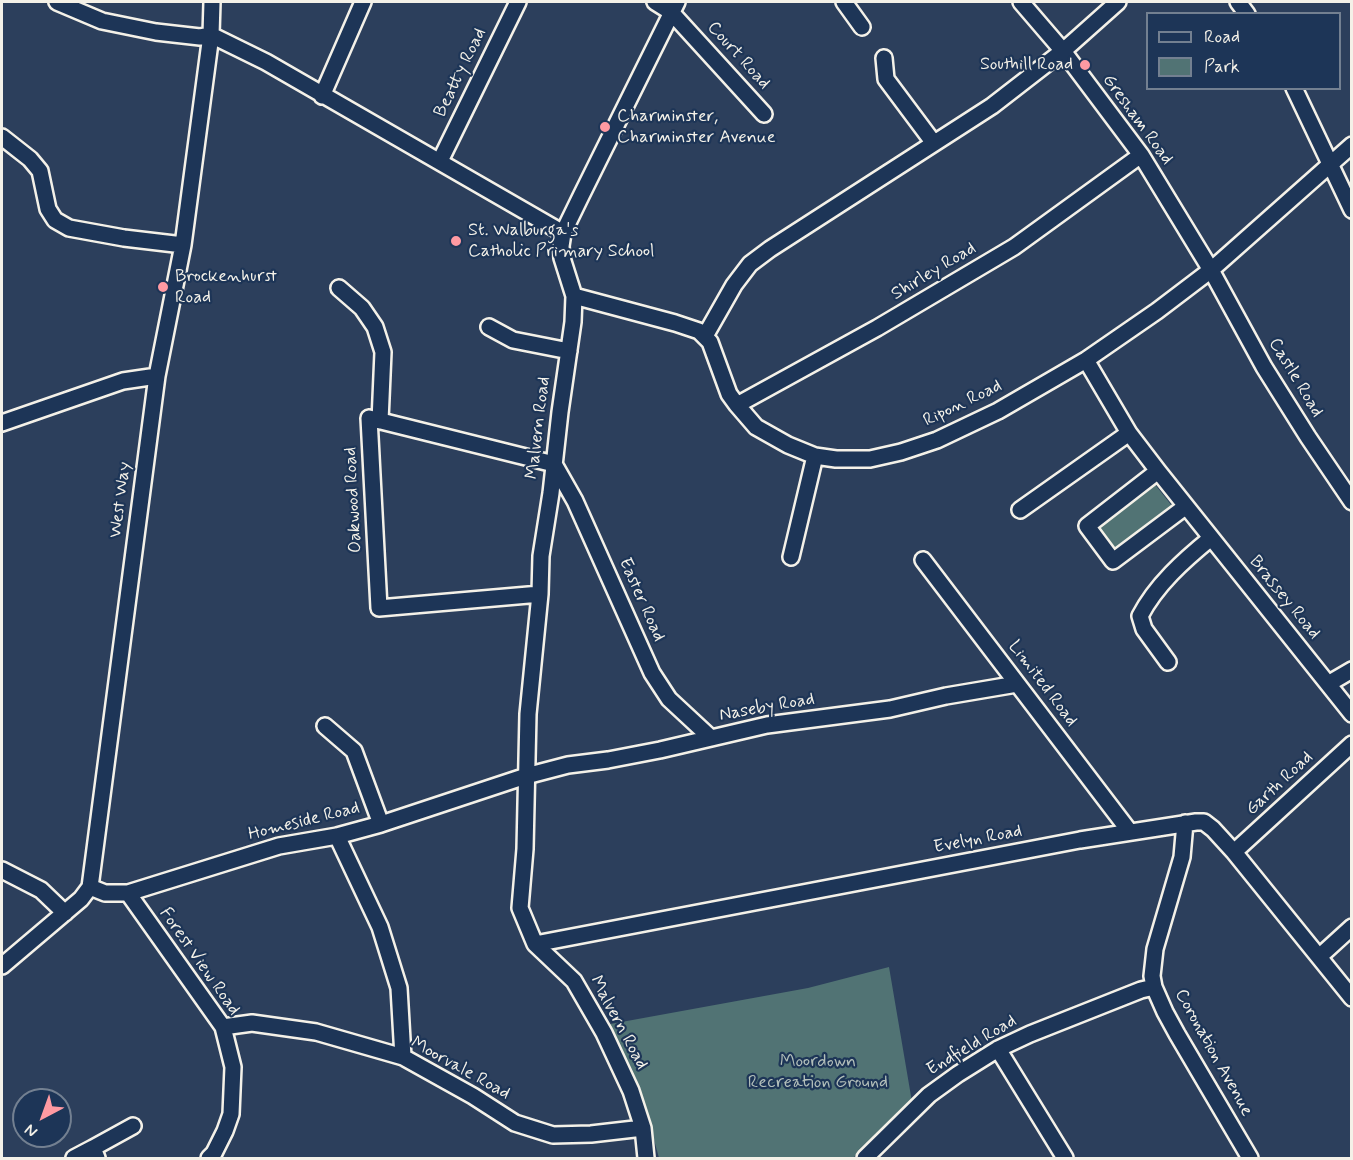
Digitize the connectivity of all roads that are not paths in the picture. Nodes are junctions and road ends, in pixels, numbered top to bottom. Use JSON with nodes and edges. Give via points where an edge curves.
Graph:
{"nodes":[{"id":1,"x":57,"y":2,"type":"edge"},
{"id":2,"x":212,"y":2,"type":"edge"},
{"id":3,"x":363,"y":2,"type":"edge"},
{"id":4,"x":518,"y":2,"type":"edge"},
{"id":5,"x":655,"y":2,"type":"edge"},
{"id":6,"x":844,"y":2,"type":"edge"},
{"id":7,"x":1021,"y":2,"type":"edge"},
{"id":8,"x":1118,"y":2,"type":"edge"},
{"id":9,"x":674,"y":7,"type":"edge"},
{"id":10,"x":862,"y":27,"type":"dead end"},
{"id":11,"x":212,"y":35,"type":"junction"},
{"id":12,"x":1063,"y":51,"type":"junction"},
{"id":13,"x":884,"y":58,"type":"dead end"},
{"id":14,"x":1295,"y":90,"type":"edge"},
{"id":15,"x":322,"y":96,"type":"junction"},
{"id":16,"x":764,"y":114,"type":"dead end"},
{"id":17,"x":2,"y":138,"type":"edge"},
{"id":18,"x":933,"y":142,"type":"junction"},
{"id":19,"x":1352,"y":146,"type":"edge"},
{"id":20,"x":1141,"y":155,"type":"junction"},
{"id":21,"x":440,"y":161,"type":"junction"},
{"id":22,"x":1330,"y":164,"type":"junction"},
{"id":23,"x":1352,"y":210,"type":"edge"},
{"id":24,"x":564,"y":233,"type":"junction"},
{"id":25,"x":183,"y":245,"type":"junction"},
{"id":26,"x":1211,"y":270,"type":"junction"},
{"id":27,"x":339,"y":288,"type":"dead end"},
{"id":28,"x":574,"y":296,"type":"junction"},
{"id":29,"x":495,"y":336,"type":"dead end"},
{"id":30,"x":705,"y":336,"type":"junction"},
{"id":31,"x":569,"y":351,"type":"junction"},
{"id":32,"x":1086,"y":360,"type":"junction"},
{"id":33,"x":157,"y":376,"type":"junction"},
{"id":34,"x":736,"y":405,"type":"junction"},
{"id":35,"x":380,"y":421,"type":"junction"},
{"id":36,"x":2,"y":423,"type":"edge"},
{"id":37,"x":1129,"y":433,"type":"junction"},
{"id":38,"x":814,"y":456,"type":"junction"},
{"id":39,"x":554,"y":464,"type":"junction"},
{"id":40,"x":1158,"y":471,"type":"junction"},
{"id":41,"x":1352,"y":502,"type":"edge"},
{"id":42,"x":1185,"y":507,"type":"junction"},
{"id":43,"x":1020,"y":510,"type":"dead end"},
{"id":44,"x":1211,"y":538,"type":"junction"},
{"id":45,"x":791,"y":557,"type":"dead end"},
{"id":46,"x":923,"y":560,"type":"dead end"},
{"id":47,"x":540,"y":594,"type":"junction"},
{"id":48,"x":1168,"y":662,"type":"dead end"},
{"id":49,"x":1352,"y":670,"type":"edge"},
{"id":50,"x":1017,"y":684,"type":"junction"},
{"id":51,"x":1328,"y":684,"type":"junction"},
{"id":52,"x":1352,"y":714,"type":"edge"},
{"id":53,"x":325,"y":726,"type":"dead end"},
{"id":54,"x":711,"y":738,"type":"junction"},
{"id":55,"x":1352,"y":744,"type":"edge"},
{"id":56,"x":526,"y":776,"type":"junction"},
{"id":57,"x":1185,"y":823,"type":"junction"},
{"id":58,"x":381,"y":824,"type":"junction"},
{"id":59,"x":1130,"y":832,"type":"junction"},
{"id":60,"x":337,"y":836,"type":"junction"},
{"id":61,"x":1234,"y":852,"type":"junction"},
{"id":62,"x":2,"y":870,"type":"edge"},
{"id":63,"x":90,"y":887,"type":"junction"},
{"id":64,"x":128,"y":893,"type":"junction"},
{"id":65,"x":65,"y":913,"type":"junction"},
{"id":66,"x":1352,"y":927,"type":"edge"},
{"id":67,"x":535,"y":944,"type":"junction"},
{"id":68,"x":1318,"y":957,"type":"junction"},
{"id":69,"x":2,"y":966,"type":"edge"},
{"id":70,"x":1154,"y":987,"type":"junction"},
{"id":71,"x":1352,"y":998,"type":"edge"},
{"id":72,"x":223,"y":1027,"type":"junction"},
{"id":73,"x":998,"y":1049,"type":"junction"},
{"id":74,"x":403,"y":1057,"type":"junction"},
{"id":75,"x":133,"y":1126,"type":"dead end"},
{"id":76,"x":643,"y":1128,"type":"junction"},
{"id":77,"x":95,"y":1153,"type":"edge"},
{"id":78,"x":871,"y":1157,"type":"edge"},
{"id":79,"x":74,"y":1158,"type":"edge"},
{"id":80,"x":209,"y":1158,"type":"edge"},
{"id":81,"x":646,"y":1158,"type":"edge"},
{"id":82,"x":1065,"y":1158,"type":"edge"},
{"id":83,"x":1250,"y":1158,"type":"edge"}],
"edges":[{"from":1,"to":11,"type":"street","via":[[102,21],[156,32]]},
{"from":2,"to":11,"type":"street","name":"West Way"},
{"from":3,"to":15,"type":"street"},
{"from":4,"to":21,"type":"street","name":"Beatty Road"},
{"from":5,"to":9,"type":"street","name":"Court Road"},
{"from":6,"to":10,"type":"street"},
{"from":7,"to":12,"type":"street","name":"Gresham Road"},
{"from":8,"to":12,"type":"street"},
{"from":9,"to":16,"type":"street","name":"Court Road"},
{"from":9,"to":24,"type":"street"},
{"from":11,"to":15,"type":"street"},
{"from":11,"to":25,"type":"street","name":"West Way"},
{"from":12,"to":18,"type":"street","via":[[992,106]]},
{"from":12,"to":20,"type":"street","name":"Gresham Road"},
{"from":13,"to":18,"type":"street","via":[[886,78]]},
{"from":14,"to":22,"type":"street"},
{"from":15,"to":21,"type":"street"},
{"from":17,"to":25,"type":"street","via":[[40,171],[48,209],[55,220],[69,228]]},
{"from":18,"to":30,"type":"street","via":[[750,264]]},
{"from":19,"to":22,"type":"street","name":"Ripon Road"},
{"from":20,"to":26,"type":"street","name":"Gresham Road"},
{"from":20,"to":34,"type":"street","name":"Shirley Road","via":[[1014,247]]},
{"from":21,"to":24,"type":"street"},
{"from":22,"to":23,"type":"street"},
{"from":22,"to":26,"type":"street","name":"Ripon Road"},
{"from":24,"to":28,"type":"street","name":"Malvern Road","via":[[562,258]]},
{"from":25,"to":33,"type":"street","name":"West Way"},
{"from":26,"to":32,"type":"street","name":"Ripon Road"},
{"from":26,"to":41,"type":"street","name":"Castle Road","via":[[1264,367]]},
{"from":27,"to":35,"type":"street","via":[[362,308],[381,344]]},
{"from":28,"to":30,"type":"street","via":[[684,326]]},
{"from":28,"to":31,"type":"street","name":"Malvern Road"},
{"from":29,"to":31,"type":"street"},
{"from":30,"to":34,"type":"street","name":"Ripon Road"},
{"from":31,"to":39,"type":"street","name":"Malvern Road"},
{"from":32,"to":37,"type":"street","name":"Brassey Road"},
{"from":32,"to":38,"type":"street","name":"Ripon Road","via":[[998,411],[937,440],[870,459]]},
{"from":33,"to":36,"type":"street","via":[[123,381]]},
{"from":33,"to":63,"type":"street","name":"West Way"},
{"from":34,"to":38,"type":"street","name":"Ripon Road","via":[[756,427]]},
{"from":35,"to":39,"type":"street"},
{"from":35,"to":47,"type":"street","name":"Oakwood Road","via":[[369,418],[379,608]]},
{"from":37,"to":40,"type":"street","name":"Brassey Road"},
{"from":37,"to":43,"type":"street"},
{"from":38,"to":45,"type":"street"},
{"from":39,"to":47,"type":"street","name":"Malvern Road","via":[[541,556]]},
{"from":39,"to":54,"type":"street","name":"Easter Road","via":[[575,501],[652,673],[669,699]]},
{"from":40,"to":42,"type":"street","name":"Brassey Road"},
{"from":40,"to":42,"type":"street","via":[[1087,526],[1113,561]]},
{"from":42,"to":44,"type":"street","name":"Brassey Road"},
{"from":44,"to":48,"type":"street","via":[[1169,576],[1140,616]]},
{"from":44,"to":51,"type":"street","name":"Brassey Road"},
{"from":46,"to":50,"type":"street","name":"Limited Road"},
{"from":47,"to":56,"type":"street","name":"Malvern Road"},
{"from":49,"to":51,"type":"street"},
{"from":50,"to":54,"type":"street","name":"Naseby Road","via":[[890,709],[766,725]]},
{"from":50,"to":59,"type":"street","name":"Limited Road"},
{"from":51,"to":52,"type":"street","name":"Brassey Road"},
{"from":53,"to":58,"type":"street","via":[[354,752]]},
{"from":54,"to":56,"type":"street","name":"Naseby Road"},
{"from":55,"to":61,"type":"street","name":"Garth Road"},
{"from":56,"to":58,"type":"street","name":"Homeside Road"},
{"from":56,"to":67,"type":"street","name":"Malvern Road","via":[[520,908]]},
{"from":57,"to":59,"type":"street","name":"Evelyn Road"},
{"from":57,"to":61,"type":"street","name":"Evelyn Road","via":[[1204,822]]},
{"from":57,"to":70,"type":"street","name":"Coronation Avenue","via":[[1182,857],[1155,949]]},
{"from":58,"to":60,"type":"street","name":"Homeside Road"},
{"from":59,"to":67,"type":"street","name":"Evelyn Road"},
{"from":60,"to":64,"type":"street","name":"Homeside Road","via":[[279,846]]},
{"from":60,"to":74,"type":"street","via":[[380,927],[399,988]]},
{"from":61,"to":68,"type":"street","name":"Evelyn Road"},
{"from":62,"to":65,"type":"street","via":[[41,890]]},
{"from":63,"to":64,"type":"street","name":"Homeside Road","via":[[105,893]]},
{"from":63,"to":65,"type":"street"},
{"from":64,"to":72,"type":"street","name":"Forest View Road"},
{"from":65,"to":69,"type":"street"},
{"from":66,"to":68,"type":"street"},
{"from":67,"to":76,"type":"street","name":"Malvern Road","via":[[574,981],[604,1032],[631,1090]]},
{"from":68,"to":71,"type":"street","name":"Evelyn Road"},
{"from":70,"to":73,"type":"street","name":"Endfield Road"},
{"from":70,"to":83,"type":"street","name":"Coronation Avenue"},
{"from":72,"to":74,"type":"street","name":"Moorvale Road","via":[[252,1023],[316,1032]]},
{"from":72,"to":80,"type":"street","name":"Forest View Road","via":[[232,1067],[231,1114]]},
{"from":73,"to":78,"type":"street","name":"Endfield Road","via":[[929,1095]]},
{"from":73,"to":82,"type":"street"},
{"from":74,"to":76,"type":"street","name":"Moorvale Road","via":[[515,1123],[553,1135]]},
{"from":75,"to":77,"type":"street"},
{"from":76,"to":81,"type":"street","name":"Malvern Road"},
{"from":77,"to":79,"type":"street"}]}
